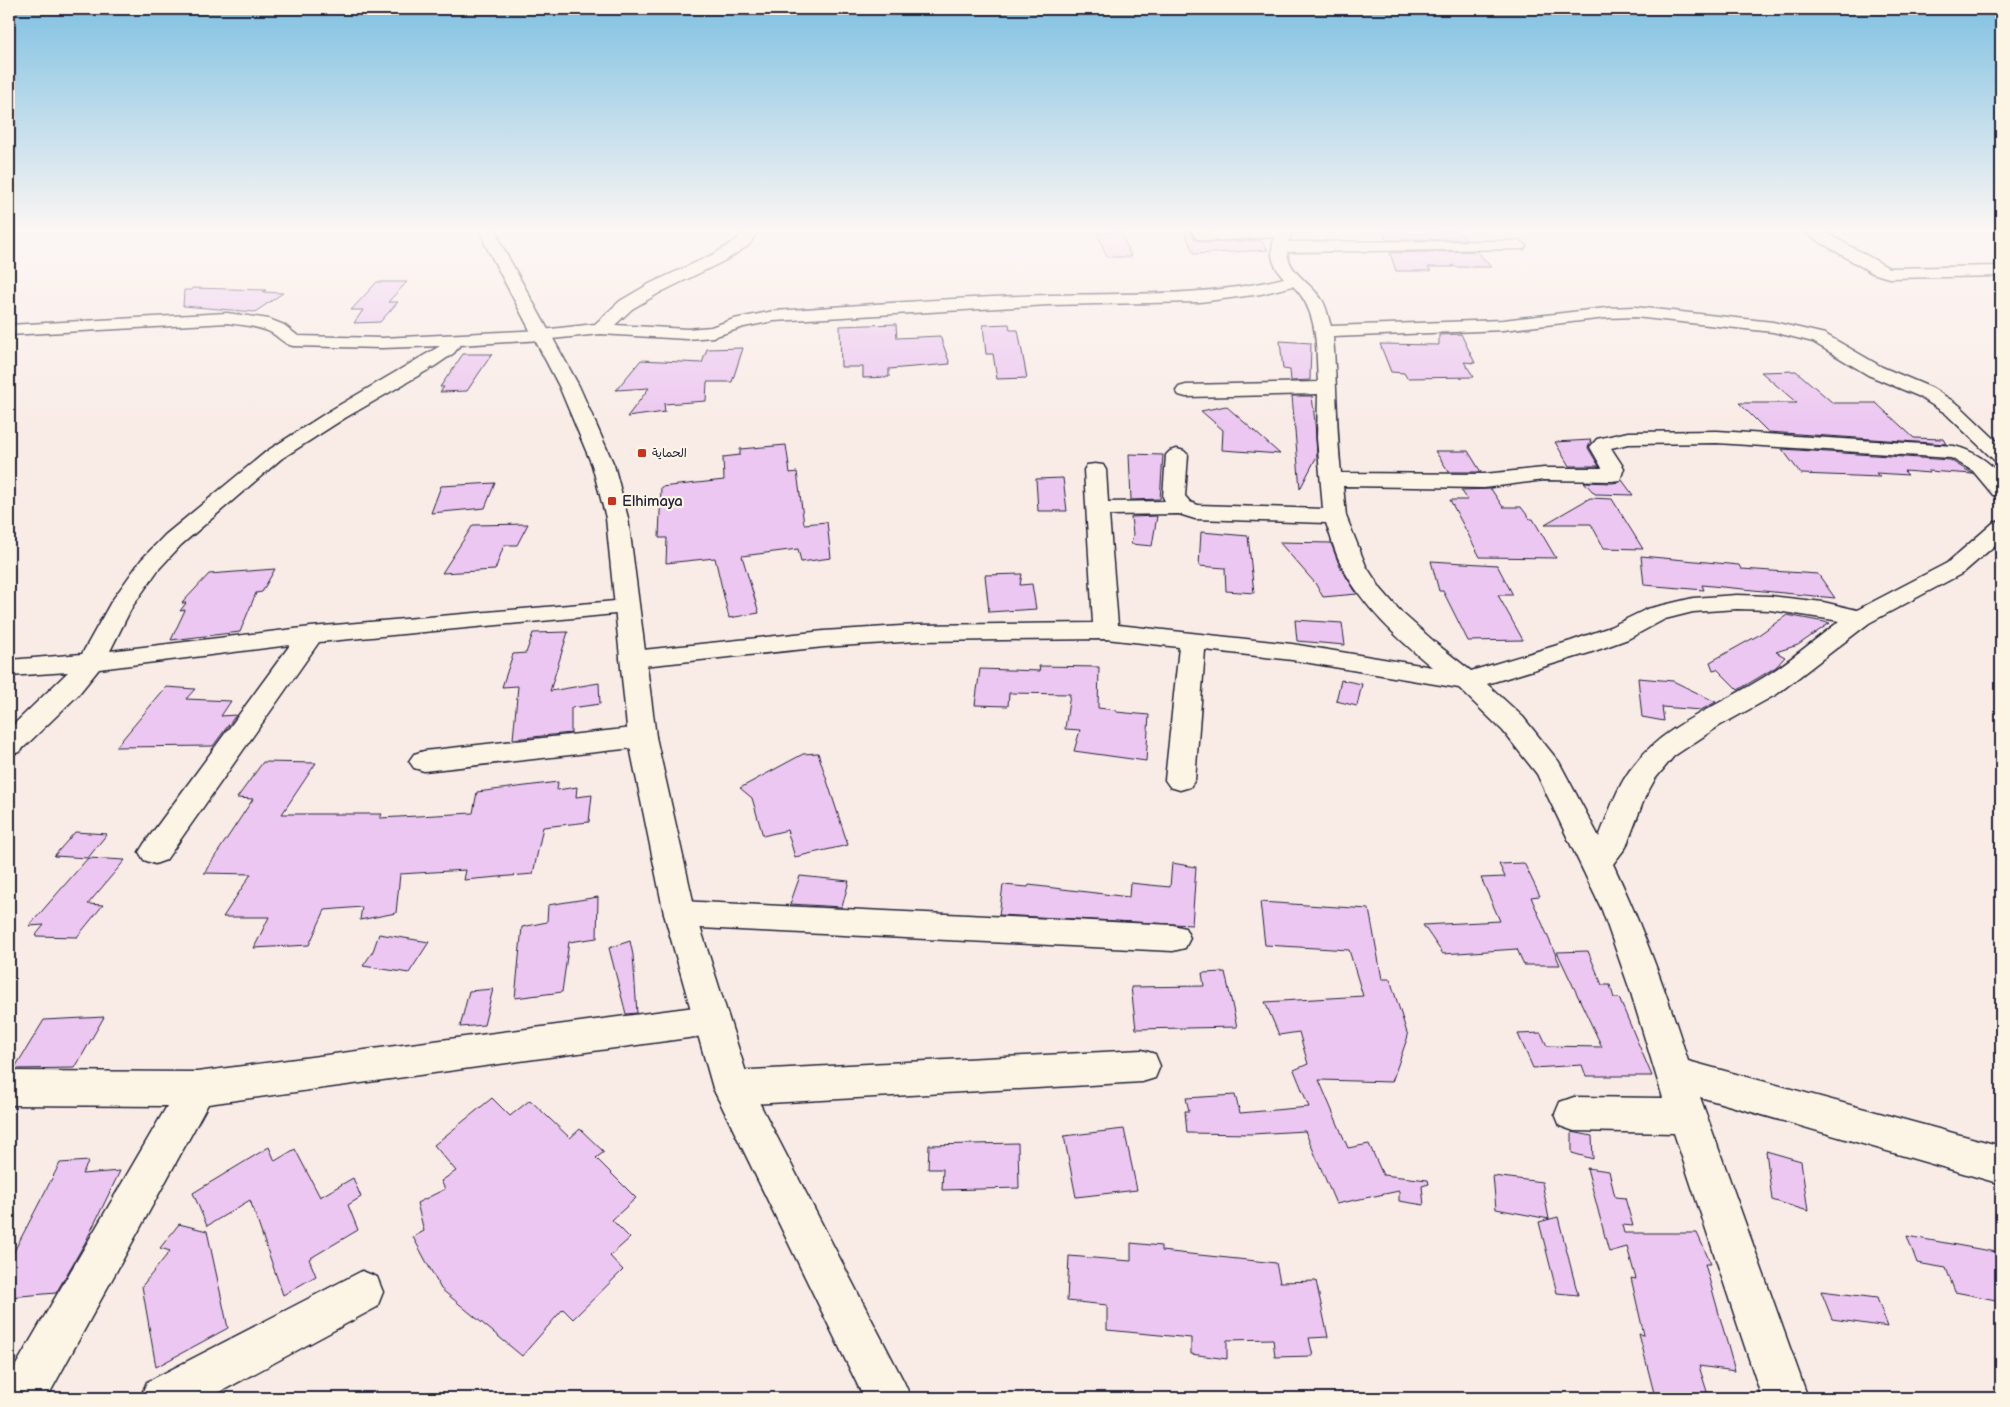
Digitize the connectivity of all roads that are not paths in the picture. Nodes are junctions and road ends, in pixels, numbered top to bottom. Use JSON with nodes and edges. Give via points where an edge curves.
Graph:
{"nodes":[{"id":1,"x":520,"y":294,"type":"edge"},
{"id":2,"x":646,"y":294,"type":"edge"},
{"id":3,"x":1225,"y":294,"type":"edge"},
{"id":4,"x":1309,"y":294,"type":"edge"},
{"id":5,"x":600,"y":329,"type":"junction"},
{"id":6,"x":9,"y":330,"type":"edge"},
{"id":7,"x":1324,"y":332,"type":"junction"},
{"id":8,"x":542,"y":335,"type":"junction"},
{"id":9,"x":455,"y":340,"type":"junction"},
{"id":10,"x":1328,"y":388,"type":"junction"},
{"id":11,"x":1186,"y":391,"type":"dead end"},
{"id":12,"x":1177,"y":455,"type":"dead end"},
{"id":13,"x":2001,"y":456,"type":"edge"},
{"id":14,"x":1095,"y":470,"type":"dead end"},
{"id":15,"x":1331,"y":479,"type":"junction"},
{"id":16,"x":2001,"y":490,"type":"edge"},
{"id":17,"x":1182,"y":506,"type":"junction"},
{"id":18,"x":1098,"y":509,"type":"junction"},
{"id":19,"x":1335,"y":516,"type":"junction"},
{"id":20,"x":2001,"y":528,"type":"edge"},
{"id":21,"x":628,"y":607,"type":"junction"},
{"id":22,"x":1860,"y":618,"type":"junction"},
{"id":23,"x":1106,"y":631,"type":"junction"},
{"id":24,"x":311,"y":635,"type":"junction"},
{"id":25,"x":1193,"y":642,"type":"junction"},
{"id":26,"x":633,"y":660,"type":"junction"},
{"id":27,"x":91,"y":662,"type":"junction"},
{"id":28,"x":9,"y":668,"type":"edge"},
{"id":29,"x":1467,"y":681,"type":"junction"},
{"id":30,"x":642,"y":737,"type":"junction"},
{"id":31,"x":9,"y":745,"type":"edge"},
{"id":32,"x":424,"y":761,"type":"dead end"},
{"id":33,"x":1180,"y":780,"type":"dead end"},
{"id":34,"x":155,"y":852,"type":"dead end"},
{"id":35,"x":1596,"y":862,"type":"junction"},
{"id":36,"x":680,"y":914,"type":"junction"},
{"id":37,"x":1172,"y":938,"type":"dead end"},
{"id":38,"x":710,"y":1020,"type":"junction"},
{"id":39,"x":1142,"y":1066,"type":"dead end"},
{"id":40,"x":1674,"y":1072,"type":"junction"},
{"id":41,"x":9,"y":1088,"type":"edge"},
{"id":42,"x":732,"y":1088,"type":"junction"},
{"id":43,"x":197,"y":1089,"type":"junction"},
{"id":44,"x":1574,"y":1114,"type":"dead end"},
{"id":45,"x":1687,"y":1116,"type":"junction"},
{"id":46,"x":2001,"y":1165,"type":"edge"},
{"id":47,"x":362,"y":1292,"type":"dead end"},
{"id":48,"x":22,"y":1398,"type":"edge"},
{"id":49,"x":163,"y":1398,"type":"edge"},
{"id":50,"x":888,"y":1398,"type":"edge"},
{"id":51,"x":1785,"y":1398,"type":"edge"}],
"edges":[{"from":1,"to":8,"type":"street"},
{"from":2,"to":5,"type":"street"},
{"from":3,"to":5,"type":"street","via":[[774,316],[713,332],[687,334]]},
{"from":4,"to":7,"type":"street","via":[[1315,302]]},
{"from":5,"to":8,"type":"street"},
{"from":6,"to":9,"type":"street","via":[[227,318],[263,323],[300,342]]},
{"from":7,"to":10,"type":"street"},
{"from":7,"to":13,"type":"street","via":[[1465,328],[1635,312],[1773,327],[1819,338],[1875,371],[1925,392],[1952,409]]},
{"from":8,"to":9,"type":"street"},
{"from":8,"to":21,"type":"street","via":[[569,386],[603,465],[617,518]]},
{"from":9,"to":27,"type":"street","via":[[448,349],[428,362],[274,455],[179,534],[133,588]]},
{"from":10,"to":11,"type":"street"},
{"from":10,"to":15,"type":"street","via":[[1327,438]]},
{"from":12,"to":17,"type":"street","via":[[1173,490],[1174,498]]},
{"from":14,"to":18,"type":"street"},
{"from":15,"to":16,"type":"street","via":[[1484,481],[1544,474],[1612,475],[1613,468],[1600,448],[1604,443],[1653,436],[1717,437],[1954,452],[1972,458],[1990,474]]},
{"from":15,"to":19,"type":"street"},
{"from":17,"to":18,"type":"street"},
{"from":17,"to":19,"type":"street","via":[[1196,512]]},
{"from":18,"to":23,"type":"street"},
{"from":19,"to":29,"type":"street","via":[[1354,566],[1371,593],[1429,651]]},
{"from":20,"to":22,"type":"street","via":[[1955,568]]},
{"from":21,"to":24,"type":"street"},
{"from":21,"to":26,"type":"street"},
{"from":22,"to":29,"type":"street","via":[[1770,603],[1693,605],[1656,614],[1619,633],[1580,647]]},
{"from":22,"to":35,"type":"street","via":[[1767,688],[1709,719],[1664,749],[1643,773],[1610,847]]},
{"from":23,"to":25,"type":"street"},
{"from":23,"to":26,"type":"street","via":[[917,633],[824,639]]},
{"from":24,"to":27,"type":"street"},
{"from":24,"to":34,"type":"street"},
{"from":25,"to":29,"type":"street","via":[[1292,652]]},
{"from":25,"to":33,"type":"street"},
{"from":26,"to":30,"type":"street"},
{"from":27,"to":28,"type":"street"},
{"from":27,"to":31,"type":"street"},
{"from":29,"to":35,"type":"street","via":[[1513,724],[1549,769]]},
{"from":30,"to":32,"type":"street"},
{"from":30,"to":36,"type":"street"},
{"from":35,"to":40,"type":"street","via":[[1649,993]]},
{"from":36,"to":37,"type":"street"},
{"from":36,"to":38,"type":"street"},
{"from":38,"to":42,"type":"street"},
{"from":38,"to":43,"type":"street"},
{"from":39,"to":42,"type":"street"},
{"from":40,"to":45,"type":"street"},
{"from":40,"to":46,"type":"street"},
{"from":41,"to":43,"type":"street"},
{"from":42,"to":50,"type":"street"},
{"from":43,"to":48,"type":"street"},
{"from":44,"to":45,"type":"street"},
{"from":45,"to":51,"type":"street"},
{"from":47,"to":49,"type":"street"}]}
